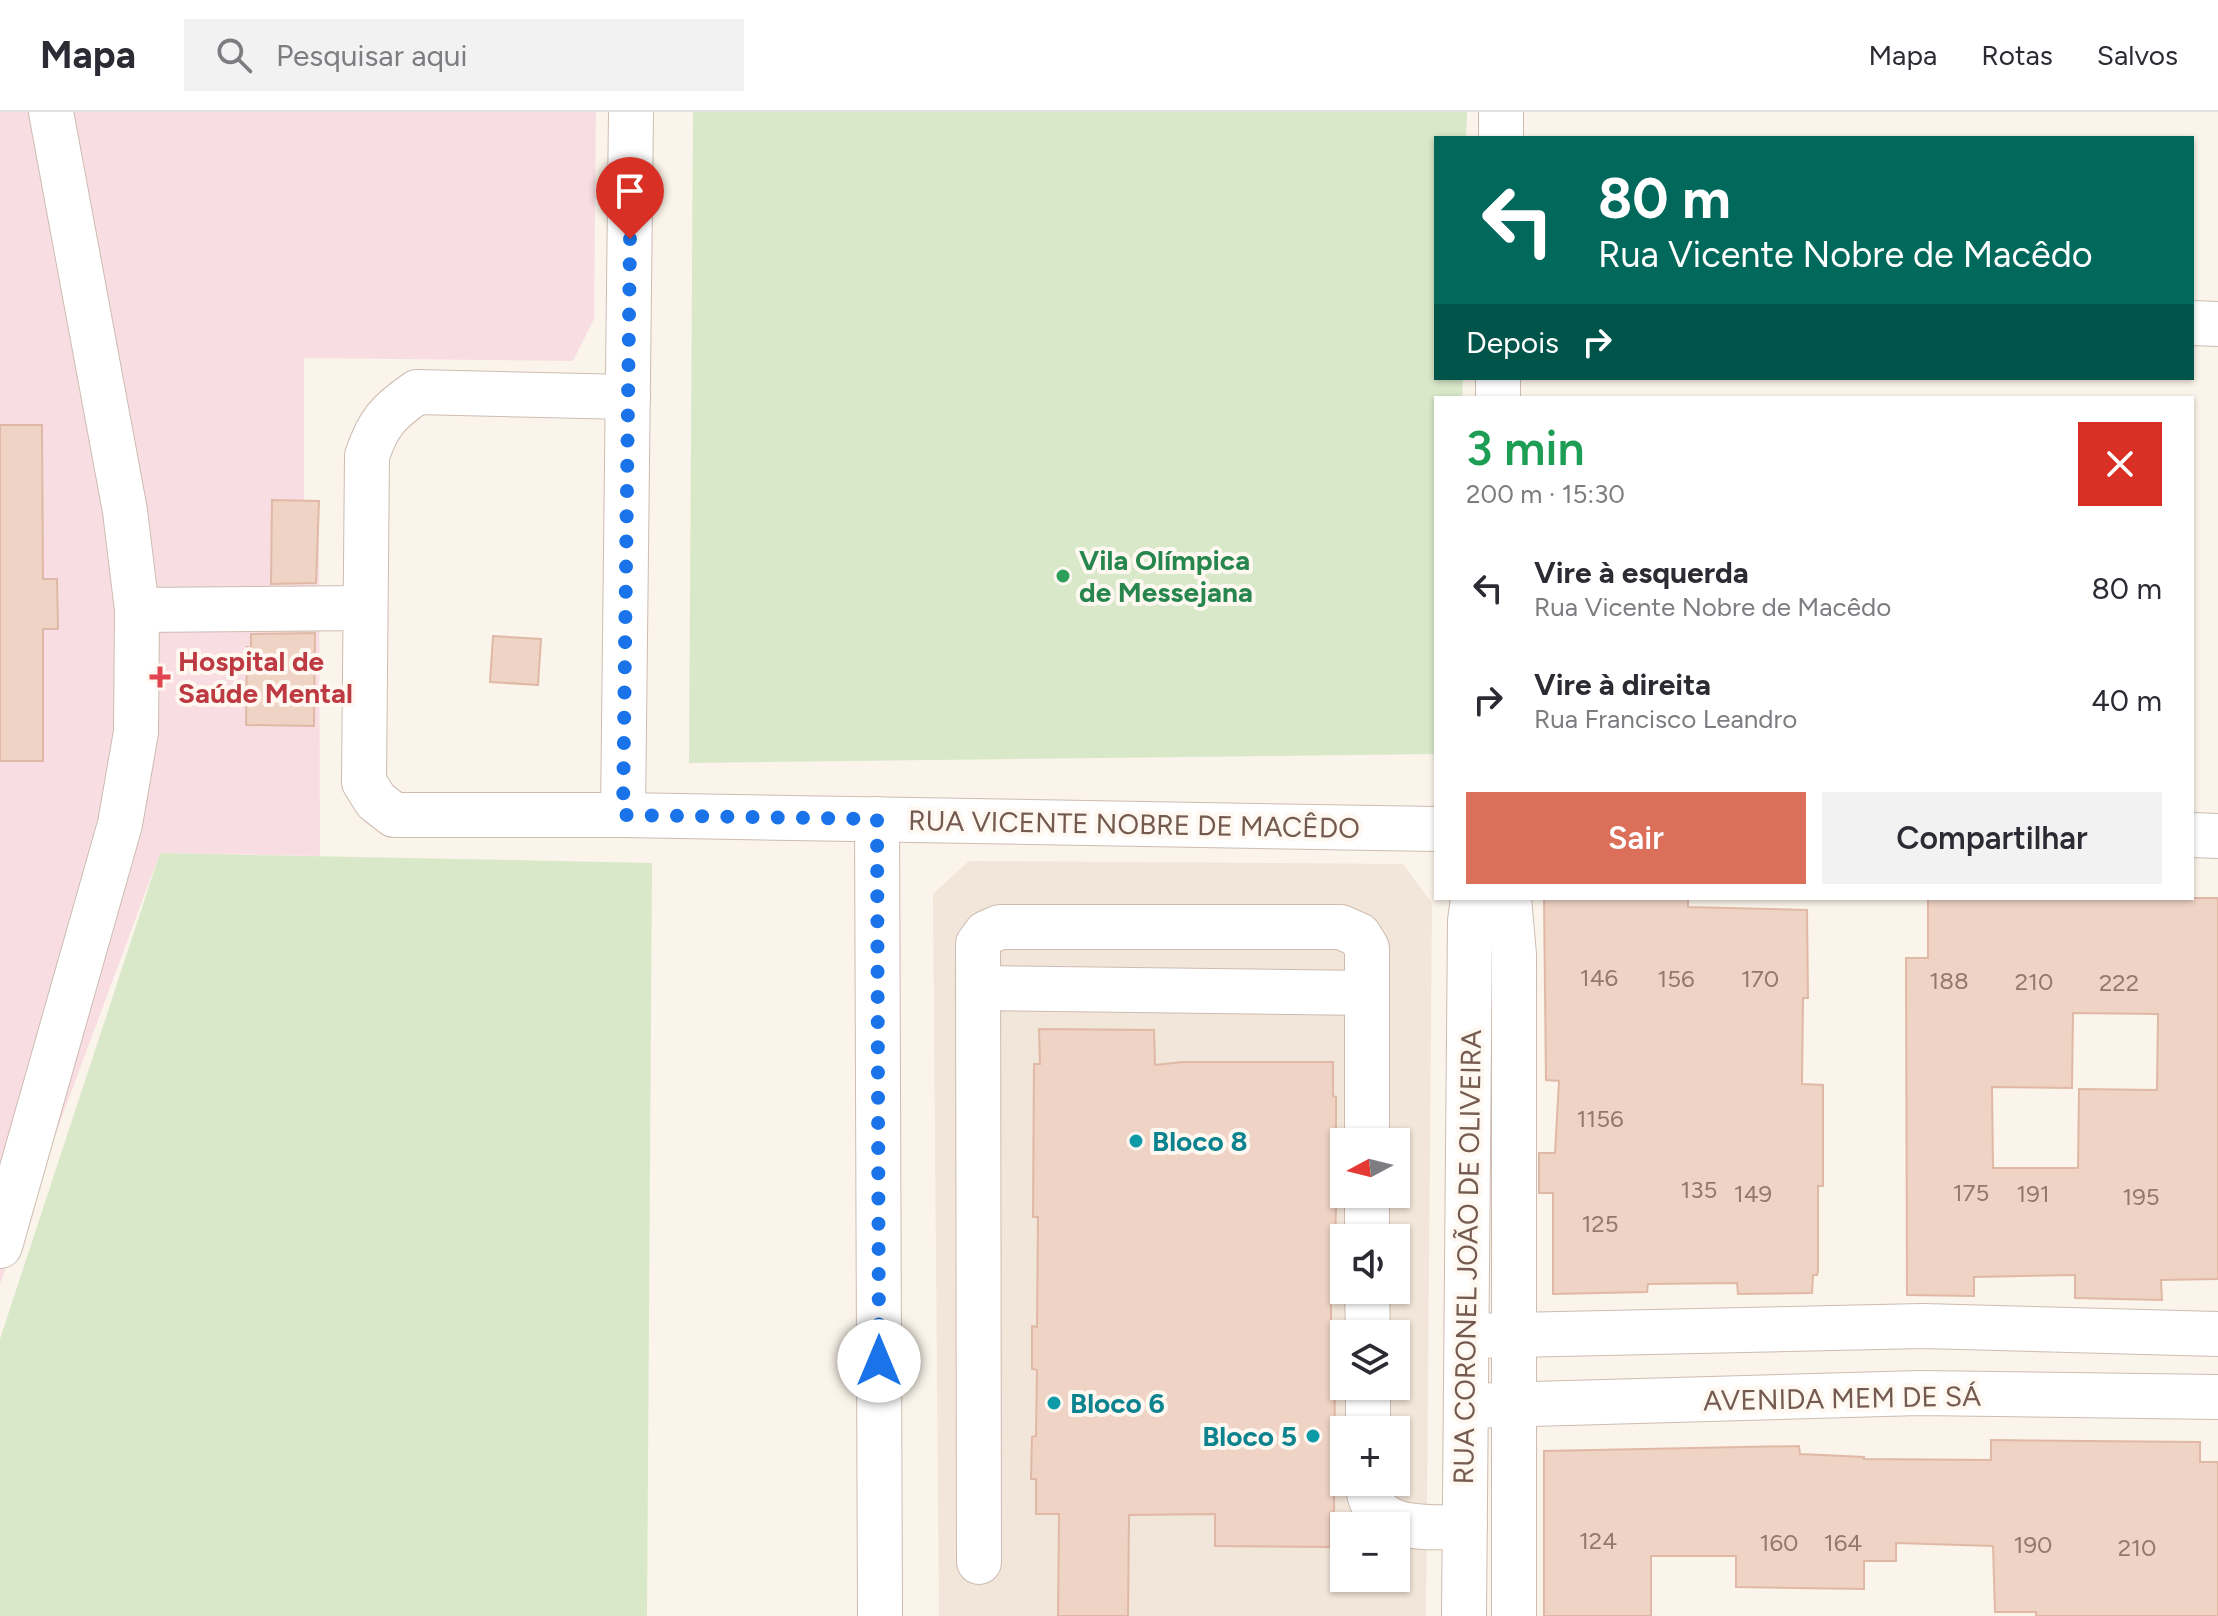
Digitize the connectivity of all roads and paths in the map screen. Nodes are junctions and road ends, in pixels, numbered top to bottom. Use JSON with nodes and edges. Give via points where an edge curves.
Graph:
{"nodes":[{"id":1,"x":51,"y":112,"type":"edge"},
{"id":2,"x":631,"y":112,"type":"edge"},
{"id":3,"x":1501,"y":112,"type":"edge"},
{"id":4,"x":1501,"y":136,"type":"edge"},
{"id":5,"x":2194,"y":323,"type":"edge"},
{"id":6,"x":2218,"y":324,"type":"edge"},
{"id":7,"x":628,"y":397,"type":"junction"},
{"id":8,"x":365,"y":608,"type":"junction"},
{"id":9,"x":137,"y":610,"type":"junction"},
{"id":10,"x":623,"y":815,"type":"junction"},
{"id":11,"x":877,"y":819,"type":"junction"},
{"id":12,"x":1434,"y":829,"type":"edge"},
{"id":13,"x":2194,"y":835,"type":"edge"},
{"id":14,"x":2218,"y":836,"type":"edge"},
{"id":15,"x":1473,"y":900,"type":"edge"},
{"id":16,"x":1509,"y":900,"type":"edge"},
{"id":17,"x":979,"y":988,"type":"junction"},
{"id":18,"x":1367,"y":993,"type":"junction"},
{"id":19,"x":1367,"y":1128,"type":"edge"},
{"id":20,"x":0,"y":1246,"type":"edge"},
{"id":21,"x":1923,"y":1326,"type":"junction"},
{"id":22,"x":2218,"y":1334,"type":"edge"},
{"id":23,"x":1467,"y":1336,"type":"junction"},
{"id":24,"x":1514,"y":1337,"type":"junction"},
{"id":25,"x":1920,"y":1393,"type":"junction"},
{"id":26,"x":2218,"y":1397,"type":"edge"},
{"id":27,"x":1466,"y":1406,"type":"junction"},
{"id":28,"x":1513,"y":1407,"type":"junction"},
{"id":29,"x":1369,"y":1496,"type":"edge"},
{"id":30,"x":1465,"y":1527,"type":"junction"},
{"id":31,"x":979,"y":1562,"type":"dead end"},
{"id":32,"x":880,"y":1616,"type":"edge"},
{"id":33,"x":1464,"y":1616,"type":"edge"},
{"id":34,"x":1514,"y":1616,"type":"edge"}],
"edges":[{"from":1,"to":9,"type":"street","via":[[125,511]]},
{"from":2,"to":7,"type":"street"},
{"from":3,"to":4,"type":"street"},
{"from":5,"to":6,"type":"street"},
{"from":7,"to":8,"type":"street","name":"RUA VICENTE NOBRE DE MACÊDO","via":[[417,392],[392,410],[376,429],[367,456]]},
{"from":7,"to":10,"type":"street"},
{"from":8,"to":9,"type":"street"},
{"from":8,"to":10,"type":"street","name":"RUA VICENTE NOBRE DE MACÊDO","via":[[364,782],[376,801],[394,815]]},
{"from":9,"to":20,"type":"street","via":[[136,732],[120,824]]},
{"from":10,"to":11,"type":"street","name":"RUA VICENTE NOBRE DE MACÊDO"},
{"from":11,"to":12,"type":"street","name":"RUA VICENTE NOBRE DE MACÊDO"},
{"from":11,"to":32,"type":"street"},
{"from":13,"to":14,"type":"street"},
{"from":15,"to":23,"type":"street","name":"RUA CORONEL JOÃO DE OLIVEIRA"},
{"from":16,"to":24,"type":"street","name":"RUA CORONEL JOÃO DE OLIVEIRA","via":[[1514,955]]},
{"from":17,"to":18,"type":"street"},
{"from":17,"to":18,"type":"street","via":[[978,944],[1000,927],[1341,927],[1359,935],[1367,948]]},
{"from":17,"to":31,"type":"street"},
{"from":18,"to":19,"type":"street"},
{"from":21,"to":22,"type":"street"},
{"from":21,"to":24,"type":"street"},
{"from":21,"to":25,"type":"street"},
{"from":23,"to":24,"type":"street"},
{"from":23,"to":27,"type":"street","name":"RUA CORONEL JOÃO DE OLIVEIRA"},
{"from":24,"to":28,"type":"street","name":"RUA CORONEL JOÃO DE OLIVEIRA"},
{"from":25,"to":26,"type":"street","name":"AVENIDA MEM DE SÁ"},
{"from":25,"to":28,"type":"street","name":"AVENIDA MEM DE SÁ"},
{"from":27,"to":28,"type":"street","name":"AVENIDA MEM DE SÁ"},
{"from":27,"to":30,"type":"street","name":"RUA CORONEL JOÃO DE OLIVEIRA"},
{"from":28,"to":34,"type":"street","name":"RUA CORONEL JOÃO DE OLIVEIRA"},
{"from":29,"to":30,"type":"street","via":[[1380,1515],[1399,1525]]},
{"from":30,"to":33,"type":"street","name":"RUA CORONEL JOÃO DE OLIVEIRA"}]}
